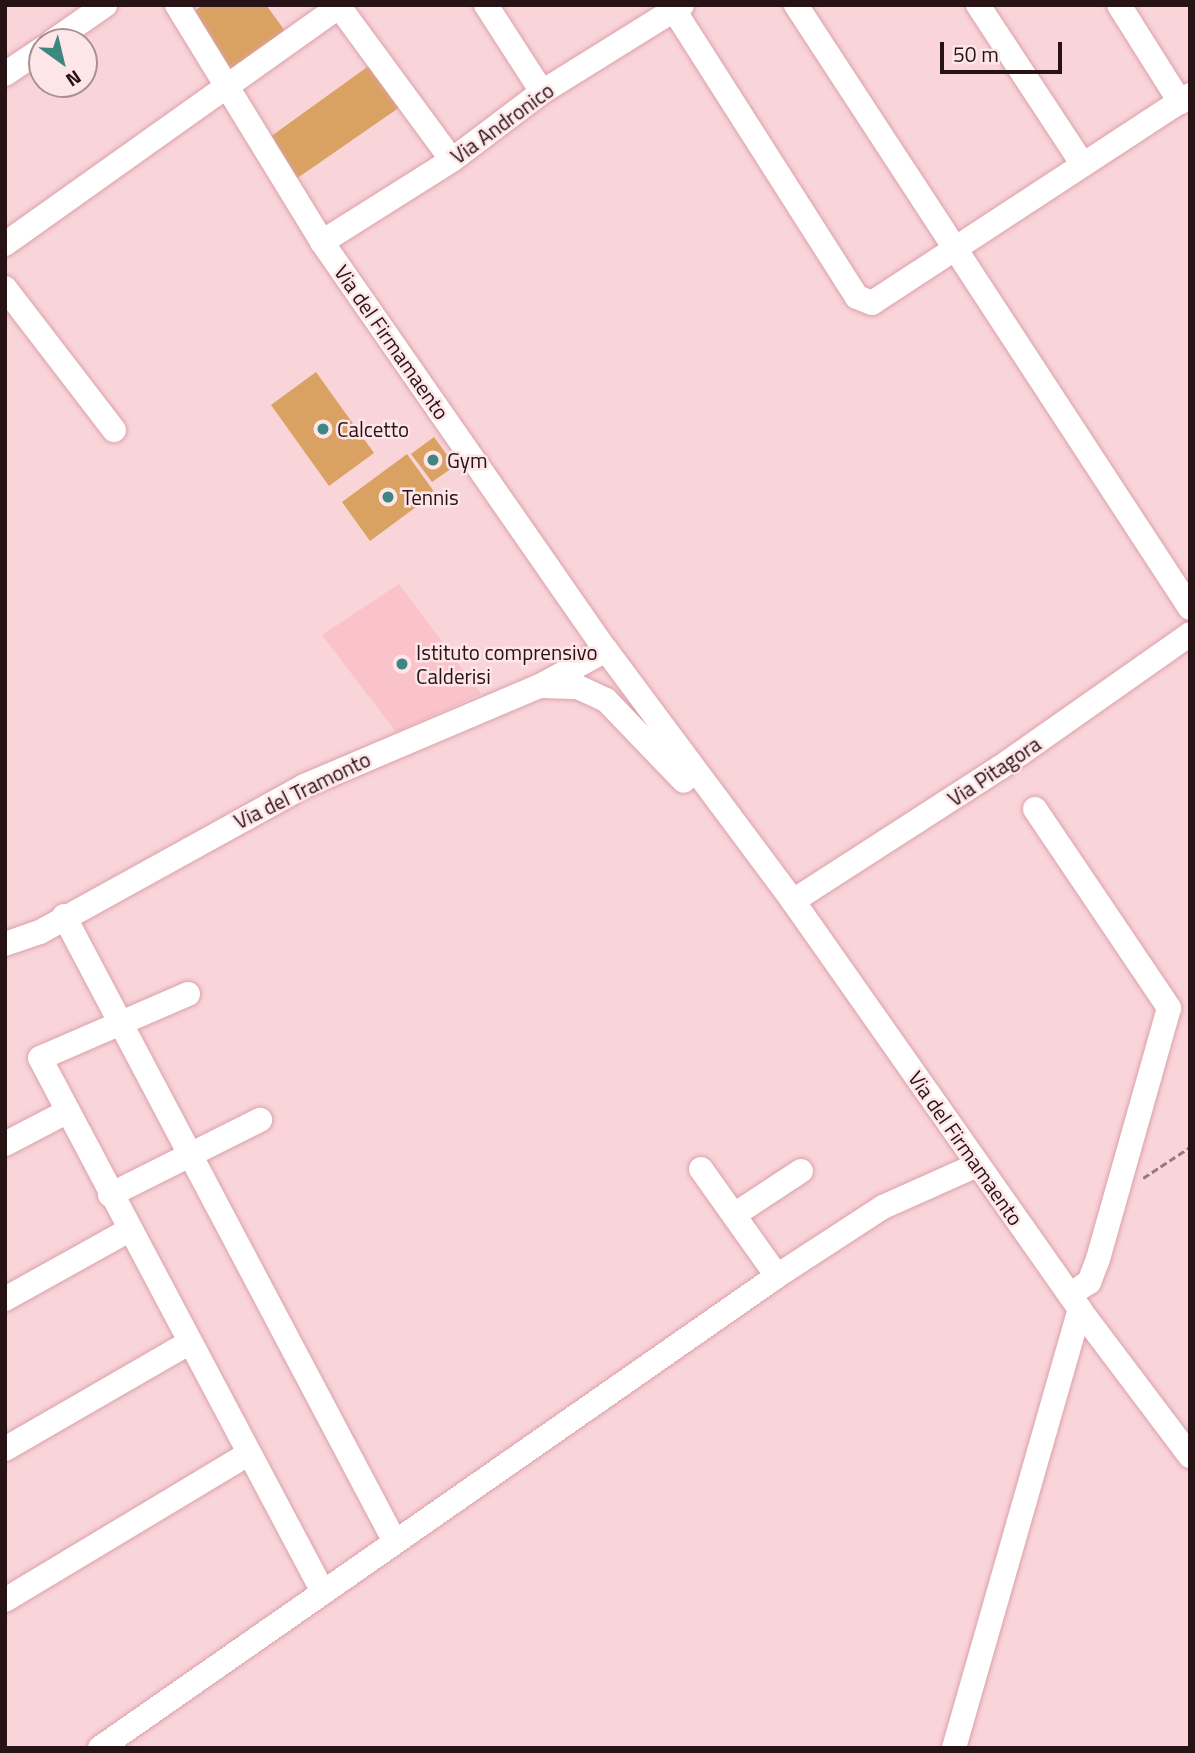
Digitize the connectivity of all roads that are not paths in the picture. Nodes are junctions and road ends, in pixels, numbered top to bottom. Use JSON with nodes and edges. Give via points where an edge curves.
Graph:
{"nodes":[{"id":1,"x":105,"y":5,"type":"edge"},
{"id":2,"x":177,"y":5,"type":"edge"},
{"id":3,"x":486,"y":5,"type":"edge"},
{"id":4,"x":796,"y":5,"type":"edge"},
{"id":5,"x":978,"y":5,"type":"edge"},
{"id":6,"x":1119,"y":5,"type":"edge"},
{"id":7,"x":339,"y":6,"type":"edge"},
{"id":8,"x":678,"y":8,"type":"edge"},
{"id":9,"x":72,"y":28,"type":"edge"},
{"id":10,"x":28,"y":58,"type":"edge"},
{"id":11,"x":5,"y":74,"type":"edge"},
{"id":12,"x":229,"y":86,"type":"junction"},
{"id":13,"x":542,"y":92,"type":"junction"},
{"id":14,"x":1185,"y":98,"type":"edge"},
{"id":15,"x":452,"y":160,"type":"junction"},
{"id":16,"x":1083,"y":165,"type":"junction"},
{"id":17,"x":7,"y":240,"type":"edge"},
{"id":18,"x":322,"y":242,"type":"junction"},
{"id":19,"x":954,"y":251,"type":"junction"},
{"id":20,"x":5,"y":288,"type":"edge"},
{"id":21,"x":114,"y":430,"type":"dead end"},
{"id":22,"x":1190,"y":608,"type":"edge"},
{"id":23,"x":1190,"y":634,"type":"edge"},
{"id":24,"x":606,"y":650,"type":"junction"},
{"id":25,"x":540,"y":686,"type":"junction"},
{"id":26,"x":1035,"y":809,"type":"dead end"},
{"id":27,"x":744,"y":839,"type":"junction"},
{"id":28,"x":793,"y":901,"type":"junction"},
{"id":29,"x":64,"y":916,"type":"junction"},
{"id":30,"x":5,"y":944,"type":"edge"},
{"id":31,"x":188,"y":994,"type":"dead end"},
{"id":32,"x":121,"y":1021,"type":"junction"},
{"id":33,"x":68,"y":1111,"type":"junction"},
{"id":34,"x":260,"y":1120,"type":"dead end"},
{"id":35,"x":5,"y":1144,"type":"edge"},
{"id":36,"x":191,"y":1153,"type":"junction"},
{"id":37,"x":977,"y":1165,"type":"junction"},
{"id":38,"x":701,"y":1169,"type":"dead end"},
{"id":39,"x":802,"y":1171,"type":"dead end"},
{"id":40,"x":110,"y":1195,"type":"junction"},
{"id":41,"x":734,"y":1215,"type":"junction"},
{"id":42,"x":129,"y":1230,"type":"junction"},
{"id":43,"x":777,"y":1276,"type":"junction"},
{"id":44,"x":5,"y":1299,"type":"edge"},
{"id":45,"x":1075,"y":1303,"type":"junction"},
{"id":46,"x":190,"y":1342,"type":"junction"},
{"id":47,"x":5,"y":1449,"type":"edge"},
{"id":48,"x":248,"y":1454,"type":"junction"},
{"id":49,"x":1190,"y":1456,"type":"edge"},
{"id":50,"x":395,"y":1542,"type":"junction"},
{"id":51,"x":323,"y":1592,"type":"junction"},
{"id":52,"x":5,"y":1600,"type":"edge"},
{"id":53,"x":100,"y":1748,"type":"edge"},
{"id":54,"x":954,"y":1748,"type":"edge"}],
"edges":[{"from":1,"to":9,"type":"street"},
{"from":2,"to":12,"type":"street","name":"Via del Firmamaento"},
{"from":3,"to":13,"type":"street"},
{"from":4,"to":19,"type":"street"},
{"from":5,"to":16,"type":"street"},
{"from":6,"to":14,"type":"street"},
{"from":7,"to":12,"type":"street"},
{"from":7,"to":15,"type":"street"},
{"from":8,"to":13,"type":"street","name":"Via Andronico"},
{"from":8,"to":19,"type":"street","via":[[857,297],[872,303]]},
{"from":10,"to":11,"type":"street"},
{"from":12,"to":17,"type":"street"},
{"from":12,"to":18,"type":"street","name":"Via del Firmamaento"},
{"from":13,"to":15,"type":"street","name":"Via Andronico"},
{"from":14,"to":16,"type":"street"},
{"from":15,"to":18,"type":"street","name":"Via Andronico"},
{"from":16,"to":19,"type":"street"},
{"from":18,"to":24,"type":"street","name":"Via del Firmamaento"},
{"from":19,"to":22,"type":"street"},
{"from":20,"to":21,"type":"street"},
{"from":23,"to":28,"type":"street","name":"Via Pitagora","via":[[1001,767]]},
{"from":24,"to":25,"type":"street","name":"Via del Tramonto"},
{"from":24,"to":27,"type":"street","name":"Via del Firmamaento"},
{"from":25,"to":27,"type":"street","name":"Via del Firmamaento","via":[[578,687],[606,700]]},
{"from":25,"to":29,"type":"street","name":"Via del Tramonto","via":[[478,708],[304,786]]},
{"from":26,"to":45,"type":"street","via":[[1169,1009],[1089,1282]]},
{"from":27,"to":28,"type":"street","name":"Via del Firmamaento"},
{"from":28,"to":37,"type":"street","name":"Via del Firmamaento"},
{"from":29,"to":30,"type":"street","name":"Via del Tramonto","via":[[40,932]]},
{"from":29,"to":32,"type":"street"},
{"from":31,"to":32,"type":"street"},
{"from":32,"to":33,"type":"street","via":[[40,1058]]},
{"from":32,"to":36,"type":"street"},
{"from":33,"to":35,"type":"street"},
{"from":33,"to":40,"type":"street"},
{"from":34,"to":36,"type":"street"},
{"from":36,"to":40,"type":"street"},
{"from":36,"to":50,"type":"street"},
{"from":37,"to":43,"type":"street","via":[[883,1207]]},
{"from":37,"to":45,"type":"street","name":"Via del Firmamaento"},
{"from":38,"to":41,"type":"street"},
{"from":39,"to":41,"type":"street"},
{"from":40,"to":42,"type":"street"},
{"from":41,"to":43,"type":"street"},
{"from":42,"to":44,"type":"street"},
{"from":42,"to":46,"type":"street"},
{"from":43,"to":50,"type":"street"},
{"from":45,"to":49,"type":"street","name":"Via del Firmamaento"},
{"from":45,"to":54,"type":"street"},
{"from":46,"to":47,"type":"street"},
{"from":46,"to":48,"type":"street"},
{"from":48,"to":51,"type":"street"},
{"from":48,"to":52,"type":"street"},
{"from":50,"to":51,"type":"street"},
{"from":51,"to":53,"type":"street"}]}
